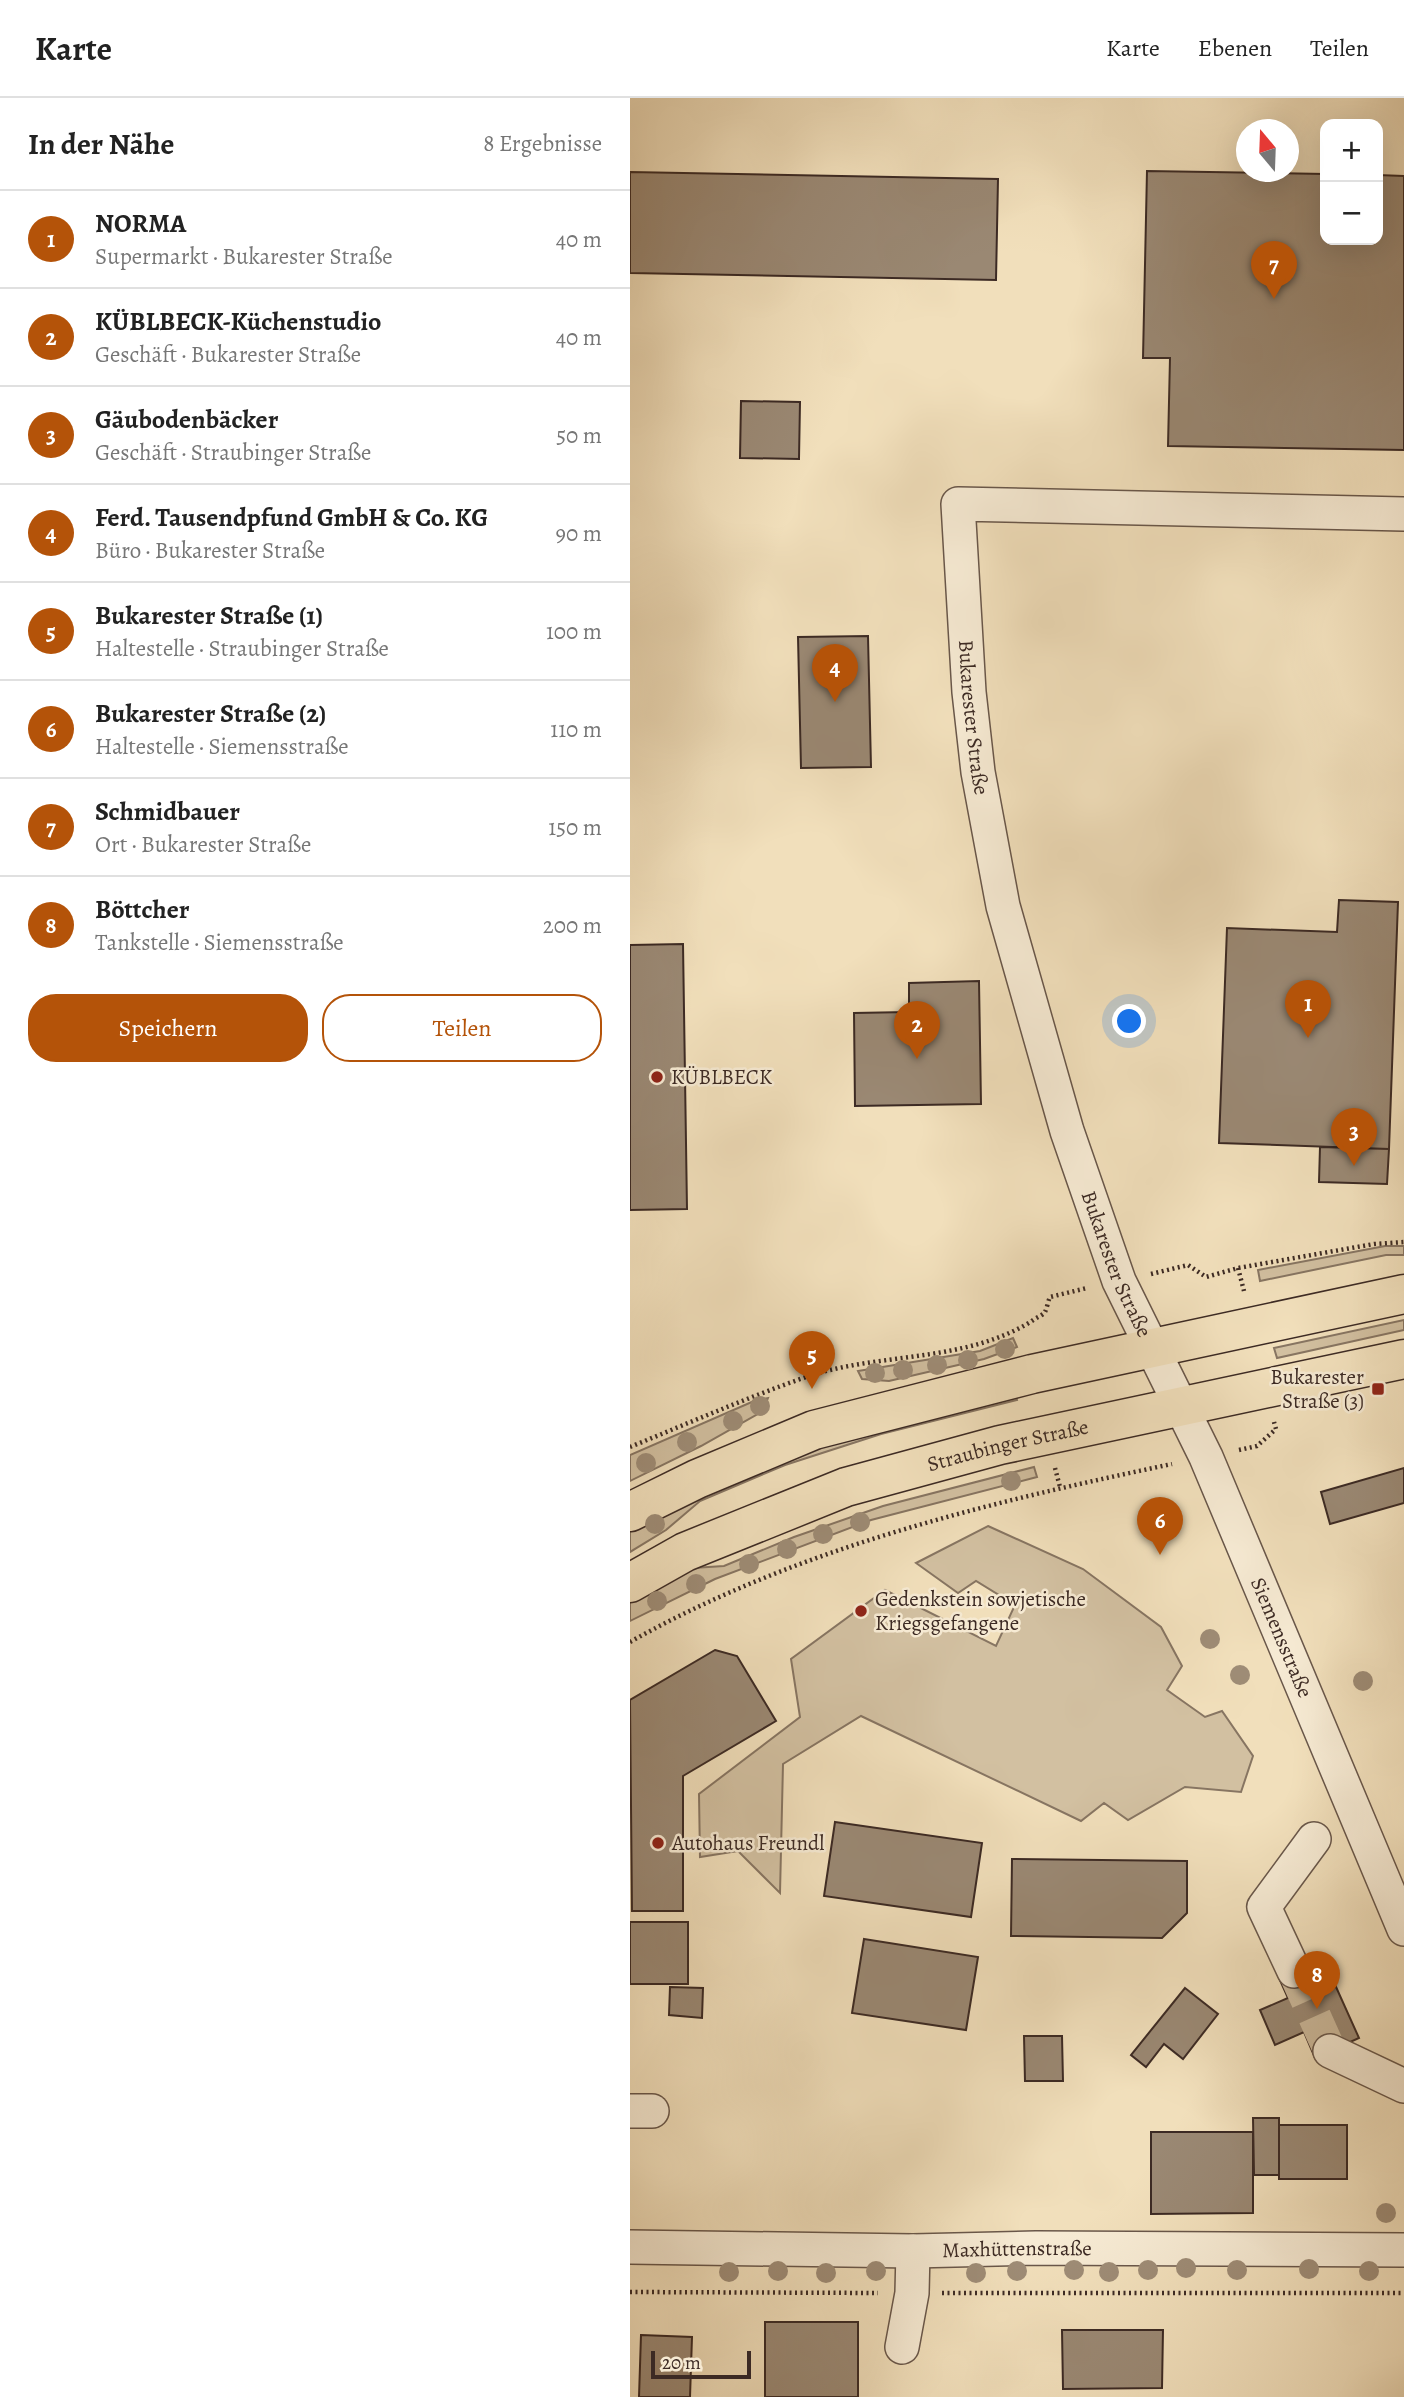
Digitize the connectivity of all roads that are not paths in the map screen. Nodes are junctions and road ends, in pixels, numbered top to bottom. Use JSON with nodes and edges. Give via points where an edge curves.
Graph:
{"nodes":[{"id":1,"x":1404,"y":514,"type":"edge"},
{"id":2,"x":1404,"y":1294,"type":"edge"},
{"id":3,"x":1152,"y":1349,"type":"junction"},
{"id":4,"x":1404,"y":1359,"type":"edge"},
{"id":5,"x":1181,"y":1407,"type":"junction"},
{"id":6,"x":630,"y":1512,"type":"edge"},
{"id":7,"x":630,"y":1583,"type":"edge"},
{"id":8,"x":1314,"y":1839,"type":"dead end"},
{"id":9,"x":1404,"y":1929,"type":"edge"},
{"id":10,"x":1294,"y":1971,"type":"tunnel mouth"},
{"id":11,"x":1331,"y":2051,"type":"tunnel mouth"},
{"id":12,"x":1404,"y":2086,"type":"edge"},
{"id":13,"x":630,"y":2247,"type":"edge"},
{"id":14,"x":1404,"y":2250,"type":"edge"},
{"id":15,"x":913,"y":2251,"type":"junction"},
{"id":16,"x":902,"y":2347,"type":"dead end"}],
"edges":[{"from":1,"to":3,"type":"street","name":"Bukarester Straße","via":[[958,504],[978,772],[1003,906],[1067,1131],[1119,1281]]},
{"from":2,"to":3,"type":"main road"},
{"from":3,"to":5,"type":"street","name":"Siemensstraße"},
{"from":3,"to":6,"type":"main road","via":[[1032,1374],[814,1430]]},
{"from":4,"to":5,"type":"main road","name":"Straubinger Straße"},
{"from":5,"to":7,"type":"main road","name":"Straubinger Straße","via":[[999,1445],[846,1487],[685,1552]]},
{"from":5,"to":9,"type":"street","name":"Siemensstraße"},
{"from":8,"to":10,"type":"street","via":[[1265,1907]]},
{"from":11,"to":12,"type":"street"},
{"from":13,"to":15,"type":"street","name":"Maxhüttenstraße"},
{"from":14,"to":15,"type":"street","name":"Maxhüttenstraße"},
{"from":15,"to":16,"type":"street","via":[[912,2293]]}]}
